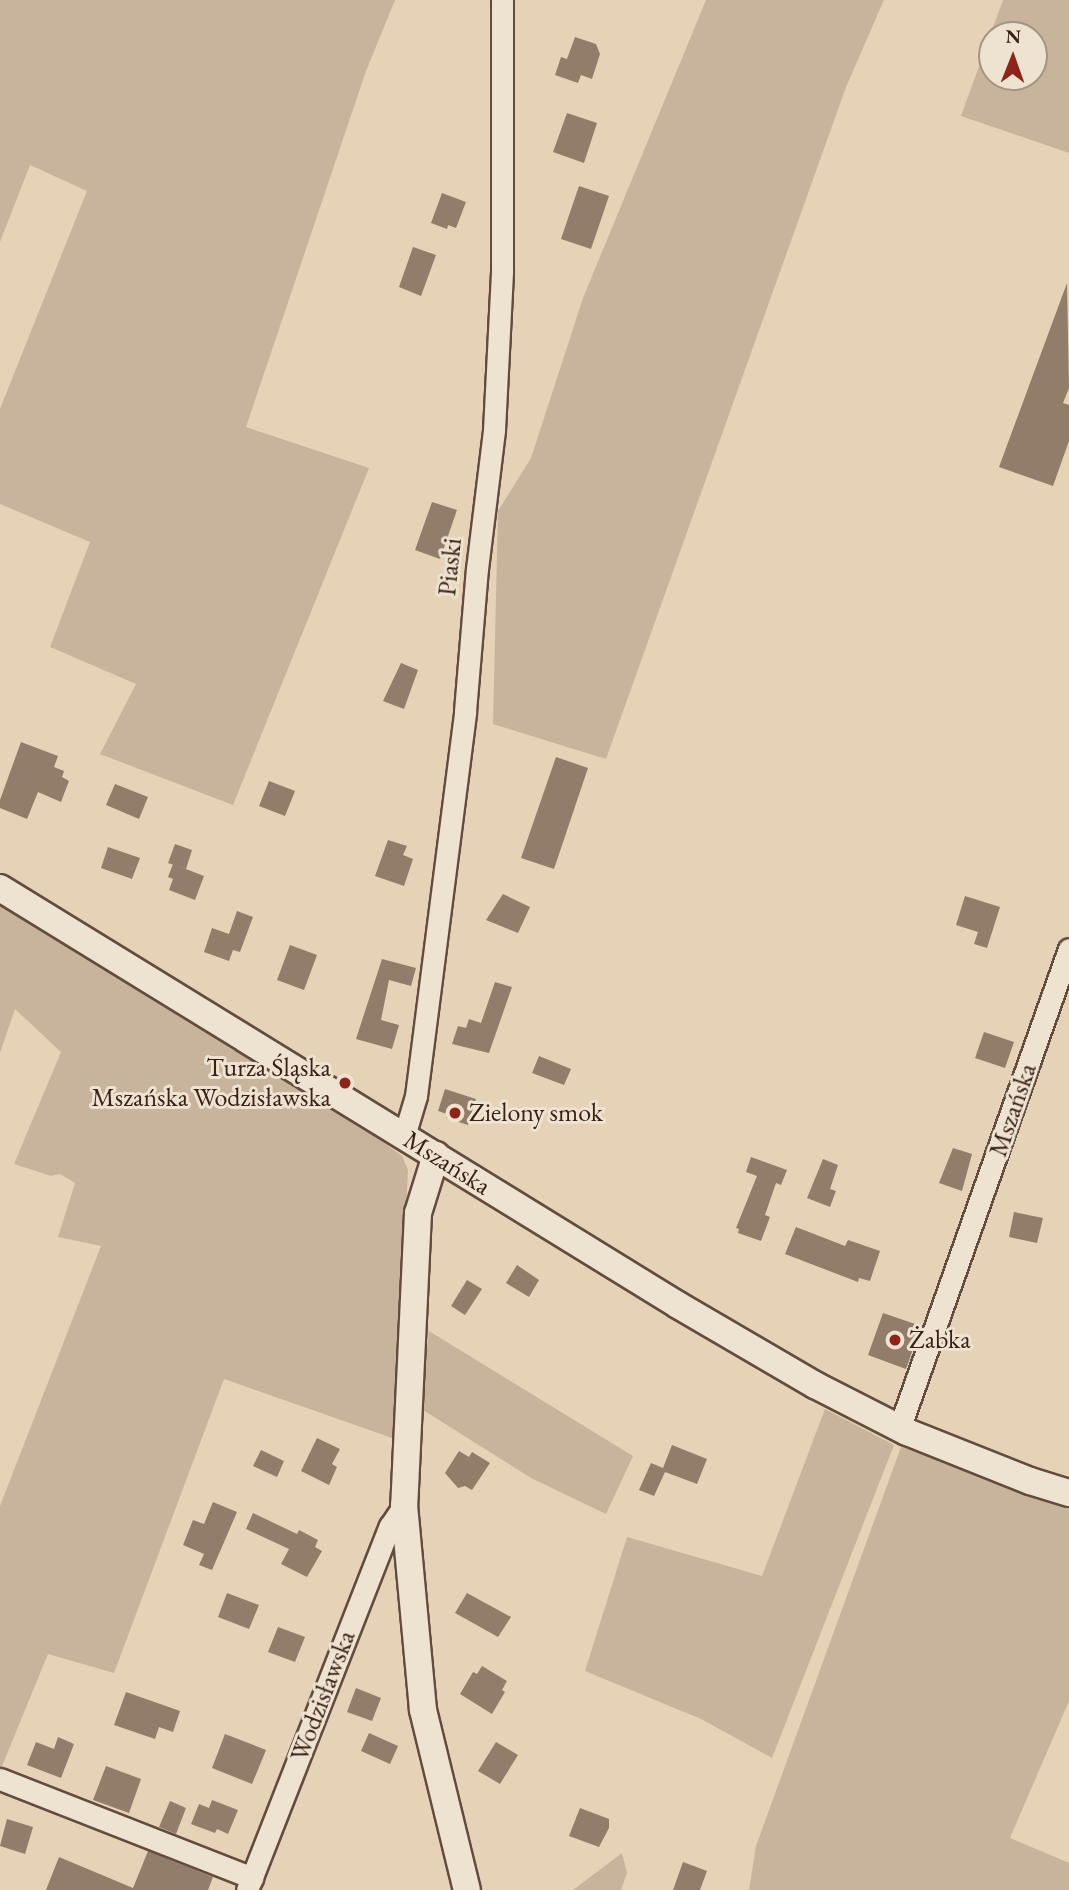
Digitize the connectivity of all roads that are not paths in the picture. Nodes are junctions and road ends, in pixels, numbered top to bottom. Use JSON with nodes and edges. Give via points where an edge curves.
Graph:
{"nodes":[{"id":1,"x":502,"y":0,"type":"edge"},
{"id":2,"x":0,"y":888,"type":"edge"},
{"id":3,"x":1069,"y":949,"type":"edge"},
{"id":4,"x":404,"y":1136,"type":"junction"},
{"id":5,"x":436,"y":1156,"type":"junction"},
{"id":6,"x":899,"y":1429,"type":"junction"},
{"id":7,"x":1069,"y":1493,"type":"edge"},
{"id":8,"x":404,"y":1505,"type":"junction"},
{"id":9,"x":0,"y":1779,"type":"edge"},
{"id":10,"x":250,"y":1884,"type":"edge"},
{"id":11,"x":467,"y":1890,"type":"edge"}],
"edges":[{"from":1,"to":4,"type":"street","name":"Piaski","via":[[502,270],[494,430],[465,710],[416,1096]]},
{"from":2,"to":4,"type":"street","name":"Mszańska"},
{"from":3,"to":6,"type":"street","name":"Mszańska"},
{"from":4,"to":5,"type":"street","name":"Mszańska"},
{"from":5,"to":6,"type":"street","name":"Mszańska","via":[[766,1357]]},
{"from":5,"to":8,"type":"street","name":"Wodzisławska","via":[[418,1213]]},
{"from":6,"to":7,"type":"street","name":"Mszańska"},
{"from":8,"to":10,"type":"street","name":"Wodzisławska","via":[[390,1525]]},
{"from":8,"to":11,"type":"street","name":"Wodzisławska","via":[[423,1710]]},
{"from":9,"to":10,"type":"street"}]}
